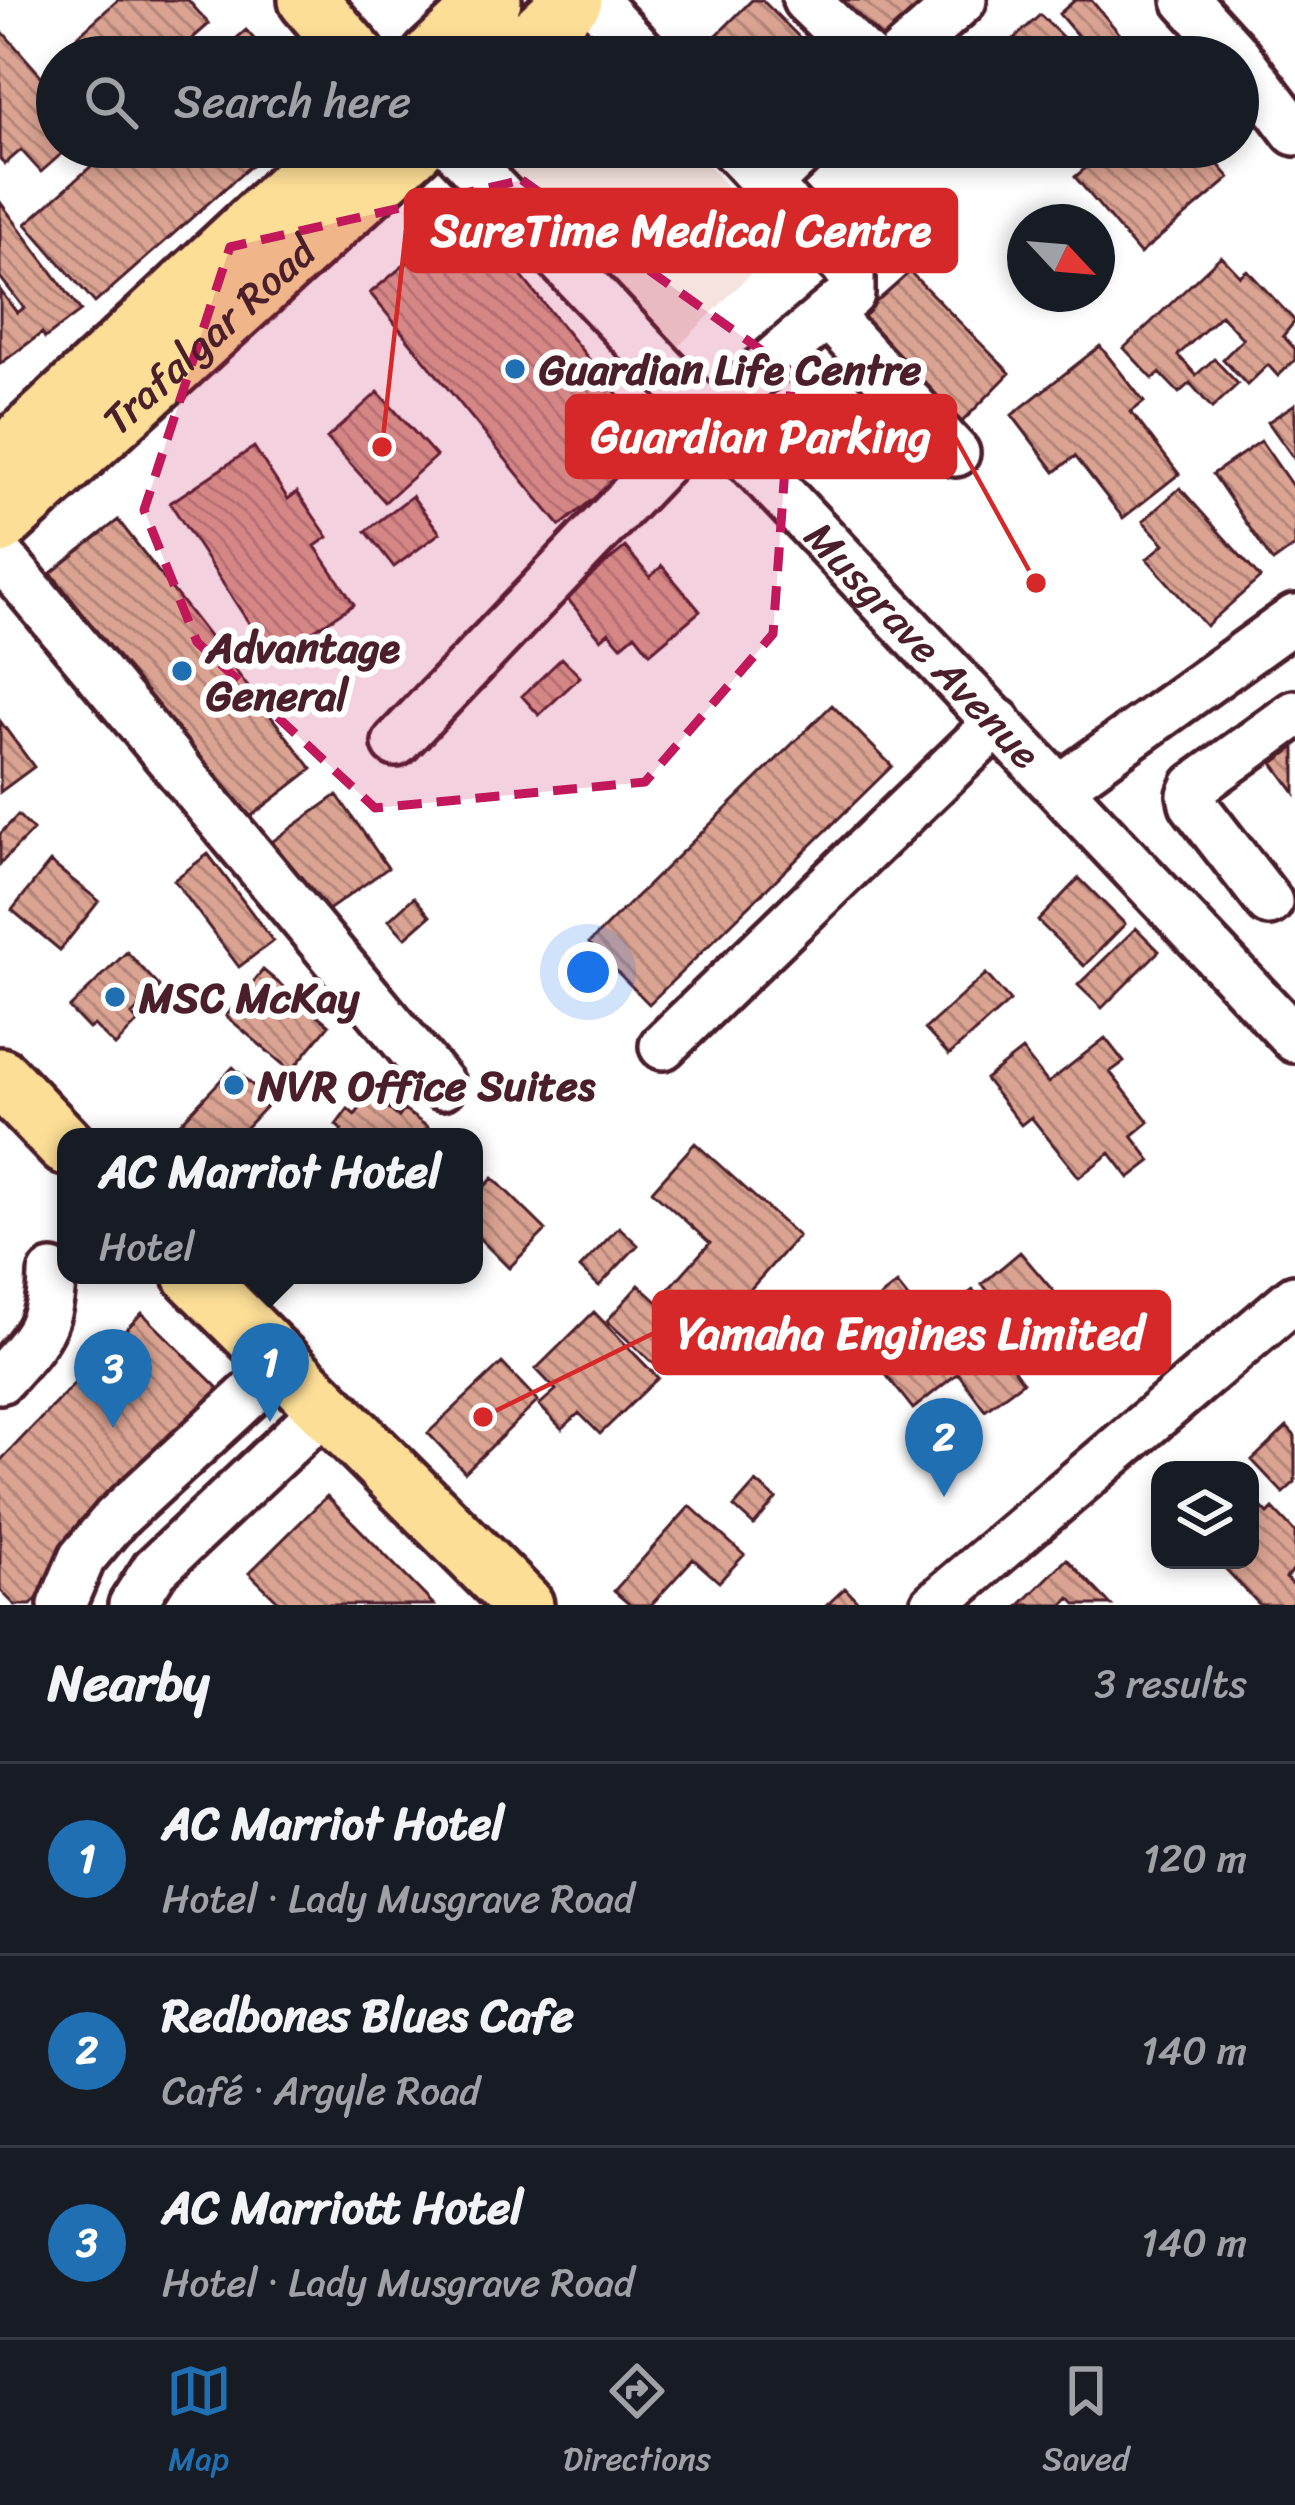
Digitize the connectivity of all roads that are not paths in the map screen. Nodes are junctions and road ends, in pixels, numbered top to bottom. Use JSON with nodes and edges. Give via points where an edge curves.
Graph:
{"nodes":[{"id":1,"x":308,"y":0,"type":"edge"},
{"id":2,"x":492,"y":0,"type":"edge"},
{"id":3,"x":573,"y":0,"type":"edge"},
{"id":4,"x":593,"y":0,"type":"edge"},
{"id":5,"x":806,"y":0,"type":"edge"},
{"id":6,"x":963,"y":0,"type":"edge"},
{"id":7,"x":1186,"y":0,"type":"edge"},
{"id":8,"x":339,"y":36,"type":"edge"},
{"id":9,"x":453,"y":36,"type":"edge"},
{"id":10,"x":534,"y":36,"type":"edge"},
{"id":11,"x":627,"y":36,"type":"edge"},
{"id":12,"x":843,"y":36,"type":"edge"},
{"id":13,"x":923,"y":36,"type":"edge"},
{"id":14,"x":1219,"y":36,"type":"edge"},
{"id":15,"x":1259,"y":85,"type":"edge"},
{"id":16,"x":1295,"y":132,"type":"edge"},
{"id":17,"x":313,"y":168,"type":"edge"},
{"id":18,"x":392,"y":168,"type":"edge"},
{"id":19,"x":474,"y":168,"type":"edge"},
{"id":20,"x":753,"y":168,"type":"edge"},
{"id":21,"x":785,"y":168,"type":"edge"},
{"id":22,"x":768,"y":184,"type":"junction"},
{"id":23,"x":827,"y":314,"type":"junction"},
{"id":24,"x":709,"y":415,"type":"junction"},
{"id":25,"x":956,"y":453,"type":"dead end"},
{"id":26,"x":0,"y":460,"type":"edge"},
{"id":27,"x":0,"y":525,"type":"edge"},
{"id":28,"x":0,"y":555,"type":"edge"},
{"id":29,"x":1295,"y":618,"type":"edge"},
{"id":30,"x":1295,"y":714,"type":"edge"},
{"id":31,"x":998,"y":722,"type":"junction"},
{"id":32,"x":397,"y":743,"type":"dead end"},
{"id":33,"x":1059,"y":788,"type":"junction"},
{"id":34,"x":1269,"y":902,"type":"dead end"},
{"id":35,"x":1295,"y":1040,"type":"edge"},
{"id":36,"x":663,"y":1046,"type":"dead end"},
{"id":37,"x":0,"y":1077,"type":"edge"},
{"id":38,"x":442,"y":1086,"type":"dead end"},
{"id":39,"x":57,"y":1137,"type":"edge"},
{"id":40,"x":52,"y":1274,"type":"dead end"},
{"id":41,"x":202,"y":1284,"type":"edge"},
{"id":42,"x":1292,"y":1308,"type":"edge"},
{"id":43,"x":283,"y":1364,"type":"junction"},
{"id":44,"x":0,"y":1380,"type":"edge"},
{"id":45,"x":327,"y":1407,"type":"junction"},
{"id":46,"x":62,"y":1605,"type":"edge"},
{"id":47,"x":132,"y":1605,"type":"edge"},
{"id":48,"x":524,"y":1605,"type":"edge"},
{"id":49,"x":934,"y":1605,"type":"edge"}],
"edges":[{"from":1,"to":8,"type":"main road"},
{"from":2,"to":9,"type":"main road"},
{"from":3,"to":10,"type":"main road"},
{"from":4,"to":11,"type":"street"},
{"from":5,"to":12,"type":"street"},
{"from":6,"to":13,"type":"street"},
{"from":7,"to":14,"type":"street"},
{"from":15,"to":16,"type":"street"},
{"from":17,"to":26,"type":"main road","name":"Trafalgar Road"},
{"from":18,"to":27,"type":"main road","name":"Trafalgar Road"},
{"from":19,"to":24,"type":"street","name":"Musgrave Avenue"},
{"from":20,"to":22,"type":"street"},
{"from":21,"to":22,"type":"street"},
{"from":22,"to":23,"type":"street","via":[[851,273],[850,294]]},
{"from":23,"to":24,"type":"street"},
{"from":23,"to":25,"type":"street"},
{"from":24,"to":31,"type":"street","name":"Musgrave Avenue"},
{"from":24,"to":32,"type":"street"},
{"from":28,"to":38,"type":"street"},
{"from":29,"to":33,"type":"street"},
{"from":30,"to":34,"type":"street","via":[[1191,795]]},
{"from":31,"to":33,"type":"street","name":"Musgrave Avenue"},
{"from":31,"to":36,"type":"street"},
{"from":33,"to":35,"type":"street","name":"Musgrave Avenue"},
{"from":37,"to":39,"type":"main road"},
{"from":40,"to":44,"type":"street","via":[[52,1308]]},
{"from":41,"to":43,"type":"main road"},
{"from":42,"to":49,"type":"street"},
{"from":43,"to":45,"type":"main road"},
{"from":43,"to":46,"type":"street","via":[[116,1518],[82,1558]]},
{"from":45,"to":47,"type":"street","via":[[154,1569]]},
{"from":45,"to":48,"type":"main road"}]}
